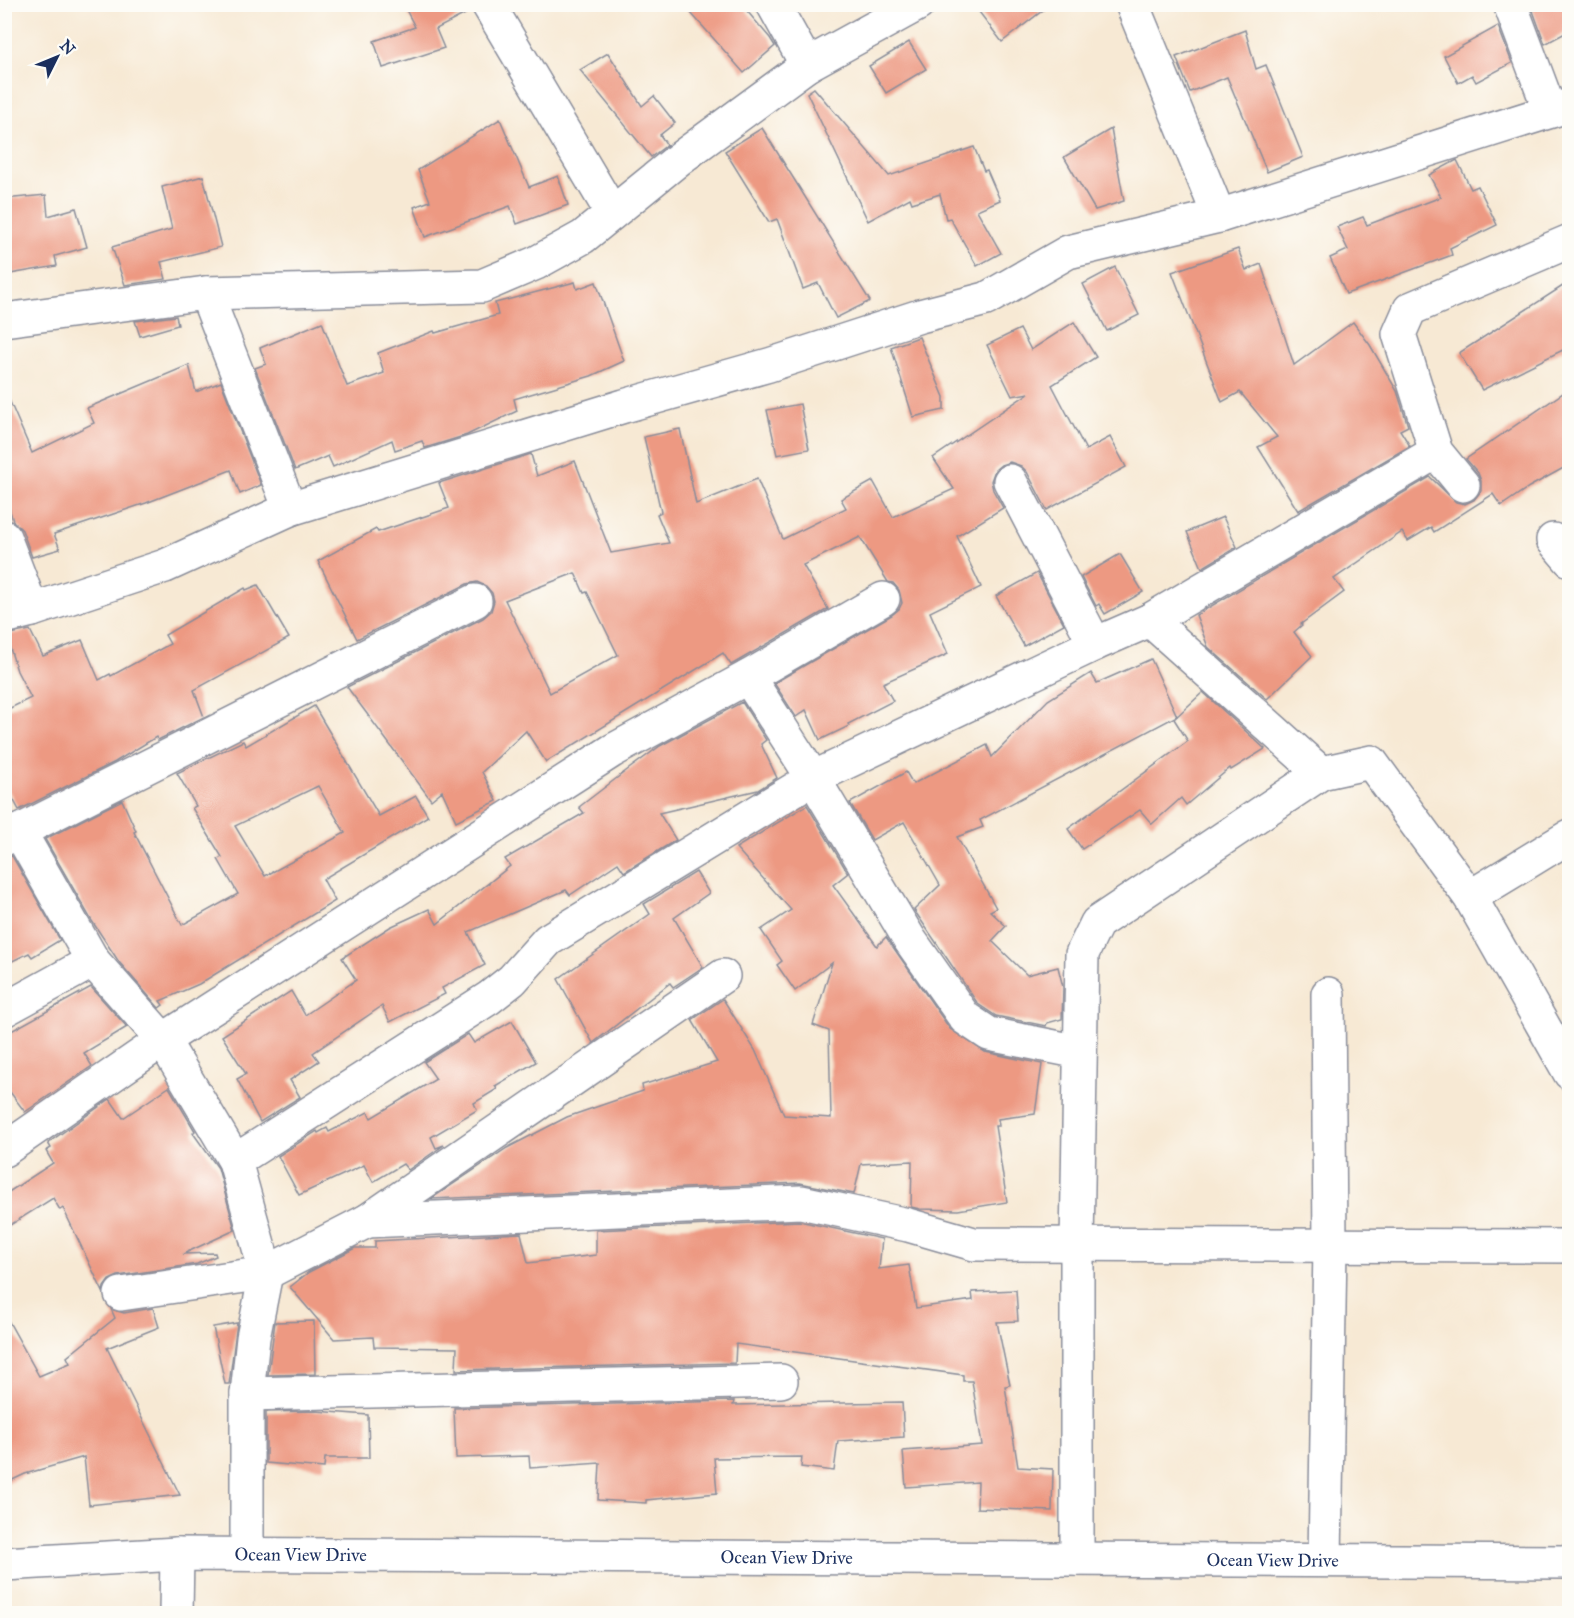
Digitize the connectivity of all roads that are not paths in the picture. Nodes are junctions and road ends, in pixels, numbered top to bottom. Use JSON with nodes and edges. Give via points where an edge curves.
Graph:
{"nodes":[{"id":1,"x":488,"y":4,"type":"edge"},
{"id":2,"x":773,"y":4,"type":"edge"},
{"id":3,"x":918,"y":4,"type":"edge"},
{"id":4,"x":1132,"y":4,"type":"edge"},
{"id":5,"x":1510,"y":4,"type":"edge"},
{"id":6,"x":807,"y":65,"type":"junction"},
{"id":7,"x":1560,"y":108,"type":"edge"},
{"id":8,"x":612,"y":213,"type":"junction"},
{"id":9,"x":1219,"y":216,"type":"junction"},
{"id":10,"x":1569,"y":241,"type":"edge"},
{"id":11,"x":206,"y":293,"type":"junction"},
{"id":12,"x":4,"y":320,"type":"edge"},
{"id":13,"x":1436,"y":452,"type":"junction"},
{"id":14,"x":1011,"y":481,"type":"dead end"},
{"id":15,"x":1463,"y":485,"type":"dead end"},
{"id":16,"x":290,"y":509,"type":"junction"},
{"id":17,"x":4,"y":537,"type":"edge"},
{"id":18,"x":883,"y":599,"type":"dead end"},
{"id":19,"x":474,"y":600,"type":"dead end"},
{"id":20,"x":18,"y":613,"type":"edge"},
{"id":21,"x":1150,"y":620,"type":"junction"},
{"id":22,"x":1095,"y":644,"type":"junction"},
{"id":23,"x":748,"y":677,"type":"junction"},
{"id":24,"x":1321,"y":773,"type":"junction"},
{"id":25,"x":813,"y":778,"type":"junction"},
{"id":26,"x":12,"y":835,"type":"edge"},
{"id":27,"x":1569,"y":836,"type":"edge"},
{"id":28,"x":1470,"y":897,"type":"junction"},
{"id":29,"x":93,"y":962,"type":"junction"},
{"id":30,"x":723,"y":975,"type":"dead end"},
{"id":31,"x":1328,"y":994,"type":"dead end"},
{"id":32,"x":4,"y":1010,"type":"edge"},
{"id":33,"x":163,"y":1040,"type":"junction"},
{"id":34,"x":1080,"y":1053,"type":"junction"},
{"id":35,"x":1569,"y":1073,"type":"edge"},
{"id":36,"x":4,"y":1150,"type":"edge"},
{"id":37,"x":235,"y":1161,"type":"junction"},
{"id":38,"x":367,"y":1221,"type":"junction"},
{"id":39,"x":1077,"y":1244,"type":"junction"},
{"id":40,"x":1330,"y":1245,"type":"junction"},
{"id":41,"x":1569,"y":1246,"type":"edge"},
{"id":42,"x":266,"y":1273,"type":"junction"},
{"id":43,"x":121,"y":1294,"type":"dead end"},
{"id":44,"x":781,"y":1381,"type":"dead end"},
{"id":45,"x":247,"y":1394,"type":"junction"},
{"id":46,"x":177,"y":1554,"type":"junction"},
{"id":47,"x":247,"y":1554,"type":"junction"},
{"id":48,"x":1077,"y":1559,"type":"junction"},
{"id":49,"x":1325,"y":1560,"type":"junction"},
{"id":50,"x":1569,"y":1562,"type":"edge"},
{"id":51,"x":4,"y":1564,"type":"edge"},
{"id":52,"x":176,"y":1614,"type":"edge"}],
"edges":[{"from":1,"to":8,"type":"street"},
{"from":2,"to":6,"type":"street"},
{"from":3,"to":6,"type":"street"},
{"from":4,"to":9,"type":"street"},
{"from":5,"to":7,"type":"street"},
{"from":6,"to":8,"type":"street"},
{"from":7,"to":9,"type":"street"},
{"from":8,"to":11,"type":"street","via":[[583,237],[482,286]]},
{"from":9,"to":16,"type":"street","via":[[1068,252],[986,299]]},
{"from":10,"to":13,"type":"street","via":[[1410,309],[1399,334]]},
{"from":11,"to":12,"type":"street"},
{"from":11,"to":16,"type":"street"},
{"from":13,"to":15,"type":"street"},
{"from":13,"to":21,"type":"street"},
{"from":14,"to":22,"type":"street"},
{"from":16,"to":20,"type":"street","via":[[165,566]]},
{"from":17,"to":20,"type":"street"},
{"from":18,"to":23,"type":"street"},
{"from":19,"to":26,"type":"street"},
{"from":21,"to":22,"type":"street"},
{"from":21,"to":24,"type":"street"},
{"from":22,"to":25,"type":"street"},
{"from":23,"to":25,"type":"street"},
{"from":23,"to":33,"type":"street","via":[[612,751]]},
{"from":24,"to":28,"type":"street","via":[[1371,762]]},
{"from":24,"to":34,"type":"street","via":[[1097,923],[1082,954]]},
{"from":25,"to":34,"type":"street","via":[[910,940],[964,1018],[989,1034]]},
{"from":25,"to":37,"type":"street","via":[[548,940],[512,980],[489,998]]},
{"from":26,"to":29,"type":"street"},
{"from":27,"to":28,"type":"street"},
{"from":28,"to":35,"type":"street"},
{"from":29,"to":32,"type":"street"},
{"from":29,"to":33,"type":"street"},
{"from":30,"to":38,"type":"street"},
{"from":31,"to":40,"type":"street"},
{"from":33,"to":36,"type":"street"},
{"from":33,"to":37,"type":"street"},
{"from":34,"to":39,"type":"street"},
{"from":37,"to":42,"type":"street"},
{"from":38,"to":39,"type":"street","via":[[801,1202],[974,1244]]},
{"from":38,"to":42,"type":"street"},
{"from":39,"to":40,"type":"street"},
{"from":39,"to":48,"type":"street"},
{"from":40,"to":41,"type":"street"},
{"from":40,"to":49,"type":"street"},
{"from":42,"to":43,"type":"street"},
{"from":42,"to":45,"type":"street"},
{"from":44,"to":45,"type":"street"},
{"from":45,"to":47,"type":"street"},
{"from":46,"to":47,"type":"street","name":"Ocean View Drive"},
{"from":46,"to":51,"type":"street","name":"Ocean View Drive"},
{"from":46,"to":52,"type":"street"},
{"from":47,"to":48,"type":"street","name":"Ocean View Drive"},
{"from":48,"to":49,"type":"street","name":"Ocean View Drive"},
{"from":49,"to":50,"type":"street","name":"Ocean View Drive"}]}
